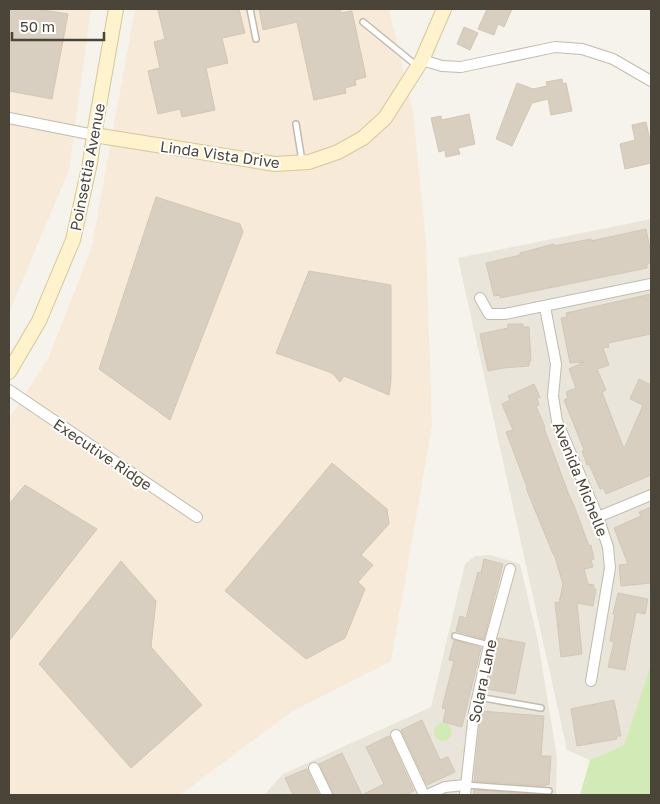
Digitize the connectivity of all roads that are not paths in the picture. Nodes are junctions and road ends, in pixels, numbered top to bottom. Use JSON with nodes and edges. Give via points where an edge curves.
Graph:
{"nodes":[{"id":1,"x":116,"y":9,"type":"edge"},
{"id":2,"x":250,"y":9,"type":"edge"},
{"id":3,"x":444,"y":9,"type":"edge"},
{"id":4,"x":363,"y":22,"type":"dead end"},
{"id":5,"x":256,"y":39,"type":"dead end"},
{"id":6,"x":419,"y":63,"type":"junction"},
{"id":7,"x":651,"y":81,"type":"edge"},
{"id":8,"x":9,"y":118,"type":"edge"},
{"id":9,"x":296,"y":124,"type":"dead end"},
{"id":10,"x":94,"y":135,"type":"junction"},
{"id":11,"x":302,"y":162,"type":"junction"},
{"id":12,"x":651,"y":284,"type":"edge"},
{"id":13,"x":480,"y":298,"type":"dead end"},
{"id":14,"x":545,"y":307,"type":"junction"},
{"id":15,"x":9,"y":372,"type":"edge"},
{"id":16,"x":9,"y":390,"type":"edge"},
{"id":17,"x":651,"y":495,"type":"edge"},
{"id":18,"x":198,"y":517,"type":"dead end"},
{"id":19,"x":598,"y":517,"type":"junction"},
{"id":20,"x":510,"y":569,"type":"dead end"},
{"id":21,"x":455,"y":636,"type":"dead end"},
{"id":22,"x":489,"y":644,"type":"junction"},
{"id":23,"x":592,"y":681,"type":"dead end"},
{"id":24,"x":478,"y":697,"type":"junction"},
{"id":25,"x":541,"y":708,"type":"dead end"},
{"id":26,"x":396,"y":735,"type":"dead end"},
{"id":27,"x":314,"y":768,"type":"dead end"},
{"id":28,"x":465,"y":790,"type":"edge"},
{"id":29,"x":549,"y":791,"type":"dead end"},
{"id":30,"x":327,"y":795,"type":"edge"},
{"id":31,"x":425,"y":795,"type":"edge"}],
"edges":[{"from":1,"to":10,"type":"street","name":"Poinsettia Avenue"},
{"from":2,"to":5,"type":"lane"},
{"from":3,"to":6,"type":"street","name":"Linda Vista Drive"},
{"from":4,"to":6,"type":"lane"},
{"from":6,"to":7,"type":"street","via":[[461,67],[555,47],[573,48],[599,53]]},
{"from":6,"to":11,"type":"street","name":"Linda Vista Drive","via":[[385,118],[363,138],[338,152]]},
{"from":8,"to":10,"type":"street"},
{"from":9,"to":11,"type":"lane"},
{"from":10,"to":11,"type":"street","name":"Linda Vista Drive","via":[[275,164]]},
{"from":10,"to":15,"type":"street","name":"Poinsettia Avenue","via":[[73,240],[39,321]]},
{"from":12,"to":14,"type":"street"},
{"from":13,"to":14,"type":"street","via":[[489,314]]},
{"from":14,"to":19,"type":"street","name":"Avenida Michelle","via":[[556,364],[553,396],[557,421]]},
{"from":16,"to":18,"type":"street","name":"Executive Ridge"},
{"from":17,"to":19,"type":"street"},
{"from":19,"to":23,"type":"street","name":"Avenida Michelle","via":[[608,547],[610,568]]},
{"from":20,"to":22,"type":"street","name":"Solara Lane"},
{"from":21,"to":22,"type":"lane"},
{"from":22,"to":24,"type":"street","name":"Solara Lane"},
{"from":24,"to":25,"type":"lane"},
{"from":24,"to":28,"type":"street","name":"Solara Lane"},
{"from":26,"to":31,"type":"street"},
{"from":27,"to":30,"type":"street"},
{"from":28,"to":29,"type":"lane"},
{"from":28,"to":31,"type":"street","via":[[445,787]]}]}
